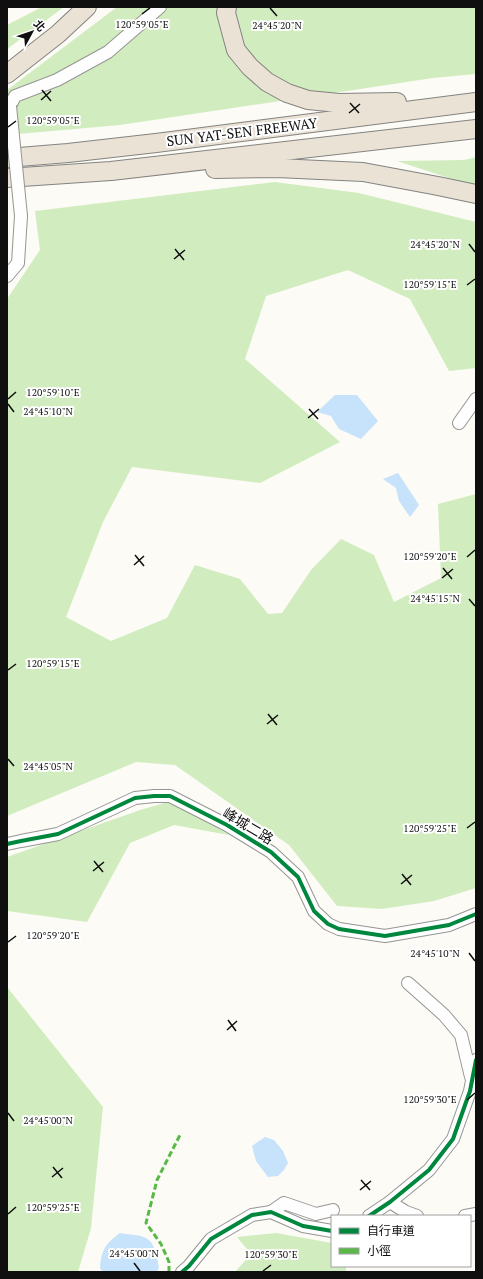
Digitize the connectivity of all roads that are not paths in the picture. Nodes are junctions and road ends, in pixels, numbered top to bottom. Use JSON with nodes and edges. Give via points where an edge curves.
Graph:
{"nodes":[{"id":1,"x":87,"y":7,"type":"edge"},
{"id":2,"x":160,"y":7,"type":"edge"},
{"id":3,"x":227,"y":7,"type":"edge"},
{"id":4,"x":7,"y":74,"type":"edge"},
{"id":5,"x":476,"y":102,"type":"edge"},
{"id":6,"x":476,"y":129,"type":"edge"},
{"id":7,"x":7,"y":158,"type":"edge"},
{"id":8,"x":111,"y":171,"type":"junction"},
{"id":9,"x":7,"y":178,"type":"edge"},
{"id":10,"x":476,"y":194,"type":"edge"},
{"id":11,"x":7,"y":276,"type":"edge"},
{"id":12,"x":476,"y":398,"type":"edge"},
{"id":13,"x":459,"y":424,"type":"dead end"},
{"id":14,"x":7,"y":844,"type":"edge"},
{"id":15,"x":476,"y":914,"type":"edge"},
{"id":16,"x":408,"y":983,"type":"dead end"},
{"id":17,"x":476,"y":1060,"type":"edge"},
{"id":18,"x":472,"y":1080,"type":"junction"},
{"id":19,"x":390,"y":1202,"type":"junction"},
{"id":20,"x":333,"y":1210,"type":"dead end"},
{"id":21,"x":271,"y":1212,"type":"junction"},
{"id":22,"x":370,"y":1215,"type":"edge"},
{"id":23,"x":414,"y":1215,"type":"edge"},
{"id":24,"x":331,"y":1231,"type":"edge"},
{"id":25,"x":182,"y":1272,"type":"edge"}],
"edges":[{"from":1,"to":4,"type":"highway","via":[[58,34]]},
{"from":2,"to":11,"type":"street","bridge":true,"via":[[108,52],[56,80],[15,96],[10,106],[21,216],[18,263]]},
{"from":3,"to":5,"type":"highway","via":[[226,13],[236,50],[267,82],[287,93],[308,100],[339,103],[448,100]]},
{"from":5,"to":7,"type":"highway","name":"SUN YAT-SEN FREEWAY","via":[[156,143]]},
{"from":6,"to":8,"type":"highway","name":"SUN YAT-SEN FREEWAY"},
{"from":8,"to":9,"type":"highway","name":"SUN YAT-SEN FREEWAY"},
{"from":8,"to":10,"type":"highway","via":[[278,168],[363,172]]},
{"from":12,"to":13,"type":"street"},
{"from":14,"to":15,"type":"street","name":"峰城二路","via":[[58,834],[135,798],[170,796],[271,852],[298,877],[314,911],[328,924],[339,929],[385,936],[449,925]]},
{"from":16,"to":18,"type":"street","via":[[444,1015],[461,1035]]},
{"from":17,"to":18,"type":"street"},
{"from":18,"to":19,"type":"street","via":[[453,1139],[429,1170]]},
{"from":19,"to":22,"type":"street"},
{"from":19,"to":23,"type":"street"},
{"from":20,"to":21,"type":"street","via":[[316,1214],[284,1203]]},
{"from":21,"to":24,"type":"street","via":[[303,1226]]},
{"from":21,"to":25,"type":"street","via":[[252,1215],[211,1239]]}]}
